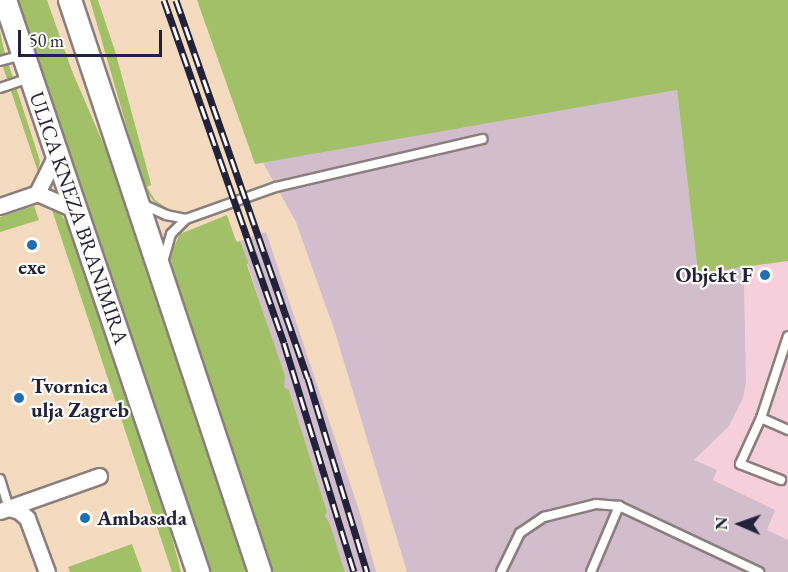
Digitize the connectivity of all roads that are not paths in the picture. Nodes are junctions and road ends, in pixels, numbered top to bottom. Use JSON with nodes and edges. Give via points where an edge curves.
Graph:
{"nodes":[{"id":1,"x":5,"y":0,"type":"edge"},
{"id":2,"x":70,"y":0,"type":"edge"},
{"id":3,"x":24,"y":55,"type":"junction"},
{"id":4,"x":0,"y":62,"type":"edge"},
{"id":5,"x":31,"y":78,"type":"junction"},
{"id":6,"x":0,"y":88,"type":"edge"},
{"id":7,"x":482,"y":140,"type":"dead end"},
{"id":8,"x":57,"y":153,"type":"junction"},
{"id":9,"x":37,"y":194,"type":"junction"},
{"id":10,"x":137,"y":200,"type":"junction"},
{"id":11,"x":0,"y":206,"type":"edge"},
{"id":12,"x":76,"y":210,"type":"junction"},
{"id":13,"x":186,"y":219,"type":"junction"},
{"id":14,"x":161,"y":274,"type":"junction"},
{"id":15,"x":788,"y":336,"type":"edge"},
{"id":16,"x":761,"y":418,"type":"junction"},
{"id":17,"x":788,"y":430,"type":"edge"},
{"id":18,"x":99,"y":476,"type":"dead end"},
{"id":19,"x":0,"y":479,"type":"edge"},
{"id":20,"x":781,"y":480,"type":"dead end"},
{"id":21,"x":619,"y":506,"type":"junction"},
{"id":22,"x":4,"y":509,"type":"edge"},
{"id":23,"x":47,"y":572,"type":"edge"},
{"id":24,"x":198,"y":572,"type":"edge"},
{"id":25,"x":260,"y":572,"type":"edge"},
{"id":26,"x":501,"y":572,"type":"edge"},
{"id":27,"x":591,"y":572,"type":"edge"},
{"id":28,"x":759,"y":572,"type":"edge"}],
"edges":[{"from":1,"to":3,"type":"main road","name":"ULICA KNEZA BRANIMIRA"},
{"from":2,"to":10,"type":"main road"},
{"from":3,"to":4,"type":"lane"},
{"from":3,"to":5,"type":"main road","name":"ULICA KNEZA BRANIMIRA"},
{"from":5,"to":6,"type":"lane"},
{"from":5,"to":8,"type":"main road","name":"ULICA KNEZA BRANIMIRA"},
{"from":7,"to":13,"type":"lane","via":[[276,187]]},
{"from":8,"to":9,"type":"street"},
{"from":8,"to":12,"type":"main road","name":"ULICA KNEZA BRANIMIRA"},
{"from":9,"to":11,"type":"street"},
{"from":9,"to":12,"type":"street"},
{"from":10,"to":13,"type":"lane","via":[[166,215]]},
{"from":10,"to":14,"type":"main road"},
{"from":12,"to":24,"type":"main road","name":"ULICA KNEZA BRANIMIRA"},
{"from":13,"to":14,"type":"lane","via":[[171,234]]},
{"from":14,"to":25,"type":"main road"},
{"from":15,"to":16,"type":"lane"},
{"from":16,"to":17,"type":"lane"},
{"from":16,"to":20,"type":"lane","via":[[740,464]]},
{"from":18,"to":22,"type":"street"},
{"from":19,"to":22,"type":"lane"},
{"from":21,"to":26,"type":"lane","via":[[596,504],[544,517],[520,533]]},
{"from":21,"to":27,"type":"lane"},
{"from":21,"to":28,"type":"lane"},
{"from":22,"to":23,"type":"street","via":[[19,511],[27,518]]}]}
